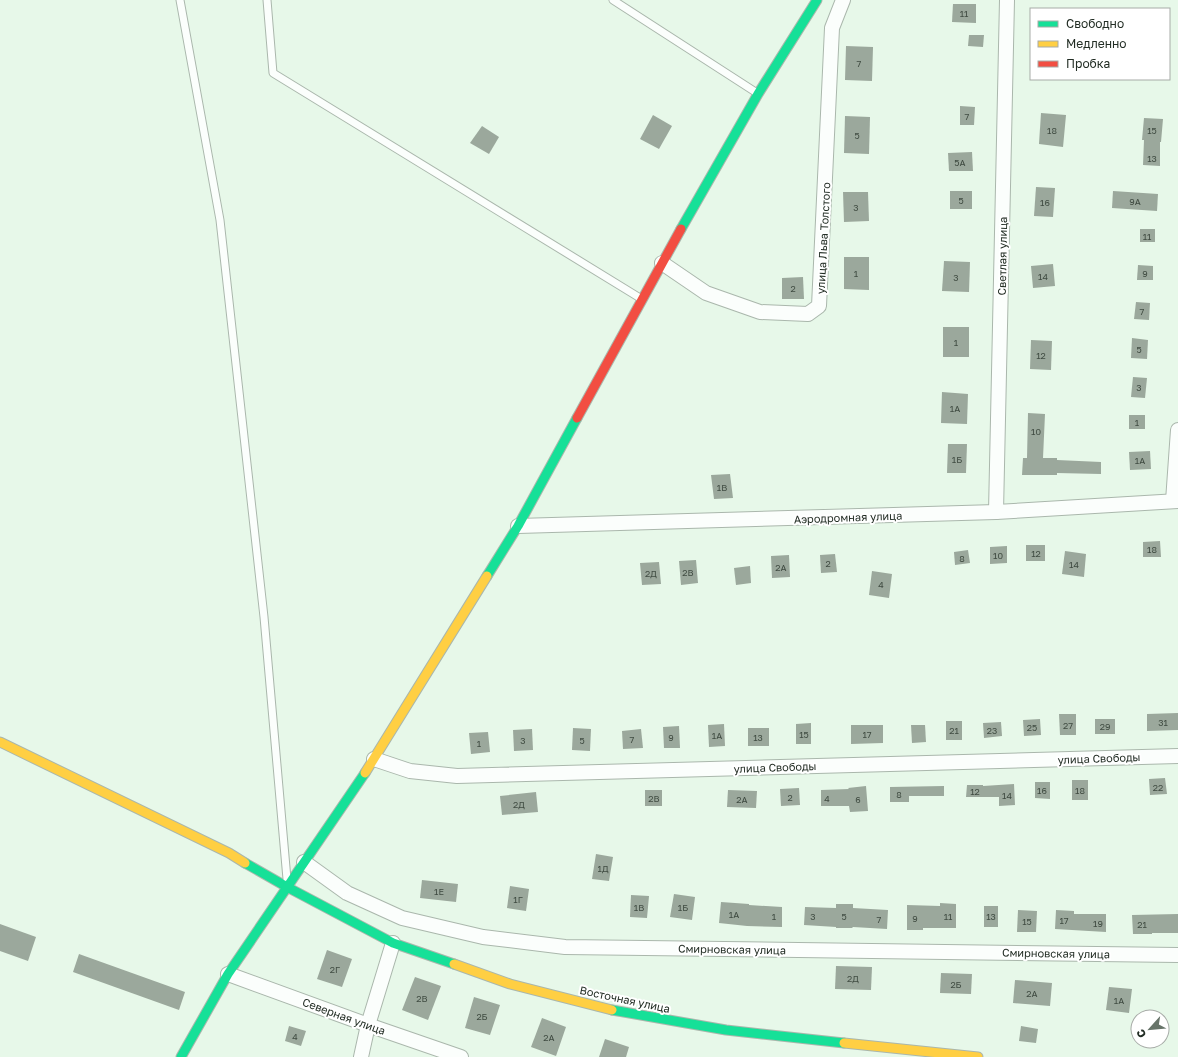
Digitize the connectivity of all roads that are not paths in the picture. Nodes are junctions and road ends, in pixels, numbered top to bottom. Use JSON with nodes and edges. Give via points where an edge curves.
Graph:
{"nodes":[{"id":1,"x":180,"y":0,"type":"edge"},
{"id":2,"x":267,"y":0,"type":"edge"},
{"id":3,"x":612,"y":0,"type":"edge"},
{"id":4,"x":817,"y":0,"type":"edge"},
{"id":5,"x":843,"y":0,"type":"edge"},
{"id":6,"x":1007,"y":0,"type":"edge"},
{"id":7,"x":758,"y":94,"type":"junction"},
{"id":8,"x":662,"y":263,"type":"junction"},
{"id":9,"x":642,"y":299,"type":"junction"},
{"id":10,"x":1178,"y":430,"type":"edge"},
{"id":11,"x":1175,"y":501,"type":"edge"},
{"id":12,"x":996,"y":512,"type":"junction"},
{"id":13,"x":518,"y":526,"type":"junction"},
{"id":14,"x":0,"y":742,"type":"edge"},
{"id":15,"x":1178,"y":756,"type":"edge"},
{"id":16,"x":374,"y":759,"type":"junction"},
{"id":17,"x":304,"y":862,"type":"junction"},
{"id":18,"x":287,"y":887,"type":"junction"},
{"id":19,"x":393,"y":943,"type":"junction"},
{"id":20,"x":1178,"y":955,"type":"edge"},
{"id":21,"x":228,"y":974,"type":"junction"},
{"id":22,"x":368,"y":1025,"type":"junction"},
{"id":23,"x":181,"y":1057,"type":"edge"},
{"id":24,"x":361,"y":1057,"type":"edge"},
{"id":25,"x":460,"y":1057,"type":"edge"},
{"id":26,"x":978,"y":1057,"type":"edge"}],
"edges":[{"from":1,"to":18,"type":"lane","via":[[220,220],[264,617]]},
{"from":2,"to":9,"type":"lane","via":[[274,73]]},
{"from":3,"to":7,"type":"lane"},
{"from":4,"to":7,"type":"street"},
{"from":5,"to":8,"type":"street","name":"улица Льва Толстого","via":[[832,28],[819,306],[808,314],[760,312],[706,292]]},
{"from":6,"to":12,"type":"street","name":"Светлая улица"},
{"from":7,"to":8,"type":"street"},
{"from":8,"to":9,"type":"street"},
{"from":9,"to":13,"type":"street"},
{"from":10,"to":11,"type":"street"},
{"from":11,"to":12,"type":"street","name":"Аэродромная улица"},
{"from":12,"to":13,"type":"street","name":"Аэродромная улица"},
{"from":13,"to":16,"type":"street"},
{"from":14,"to":18,"type":"street","name":"Восточная улица","via":[[230,854]]},
{"from":15,"to":16,"type":"street","name":"улица Свободы","via":[[458,776],[410,771]]},
{"from":16,"to":17,"type":"street"},
{"from":17,"to":18,"type":"street"},
{"from":17,"to":20,"type":"street","name":"Смирновская улица","via":[[347,893],[402,918],[483,937],[565,947]]},
{"from":18,"to":19,"type":"street","name":"Восточная улица"},
{"from":18,"to":21,"type":"street"},
{"from":19,"to":22,"type":"street"},
{"from":19,"to":26,"type":"street","name":"Восточная улица","via":[[510,984],[621,1012],[726,1030]]},
{"from":21,"to":22,"type":"street","name":"Северная улица"},
{"from":21,"to":23,"type":"street"},
{"from":22,"to":24,"type":"street"},
{"from":22,"to":25,"type":"street","name":"Северная улица"}]}
